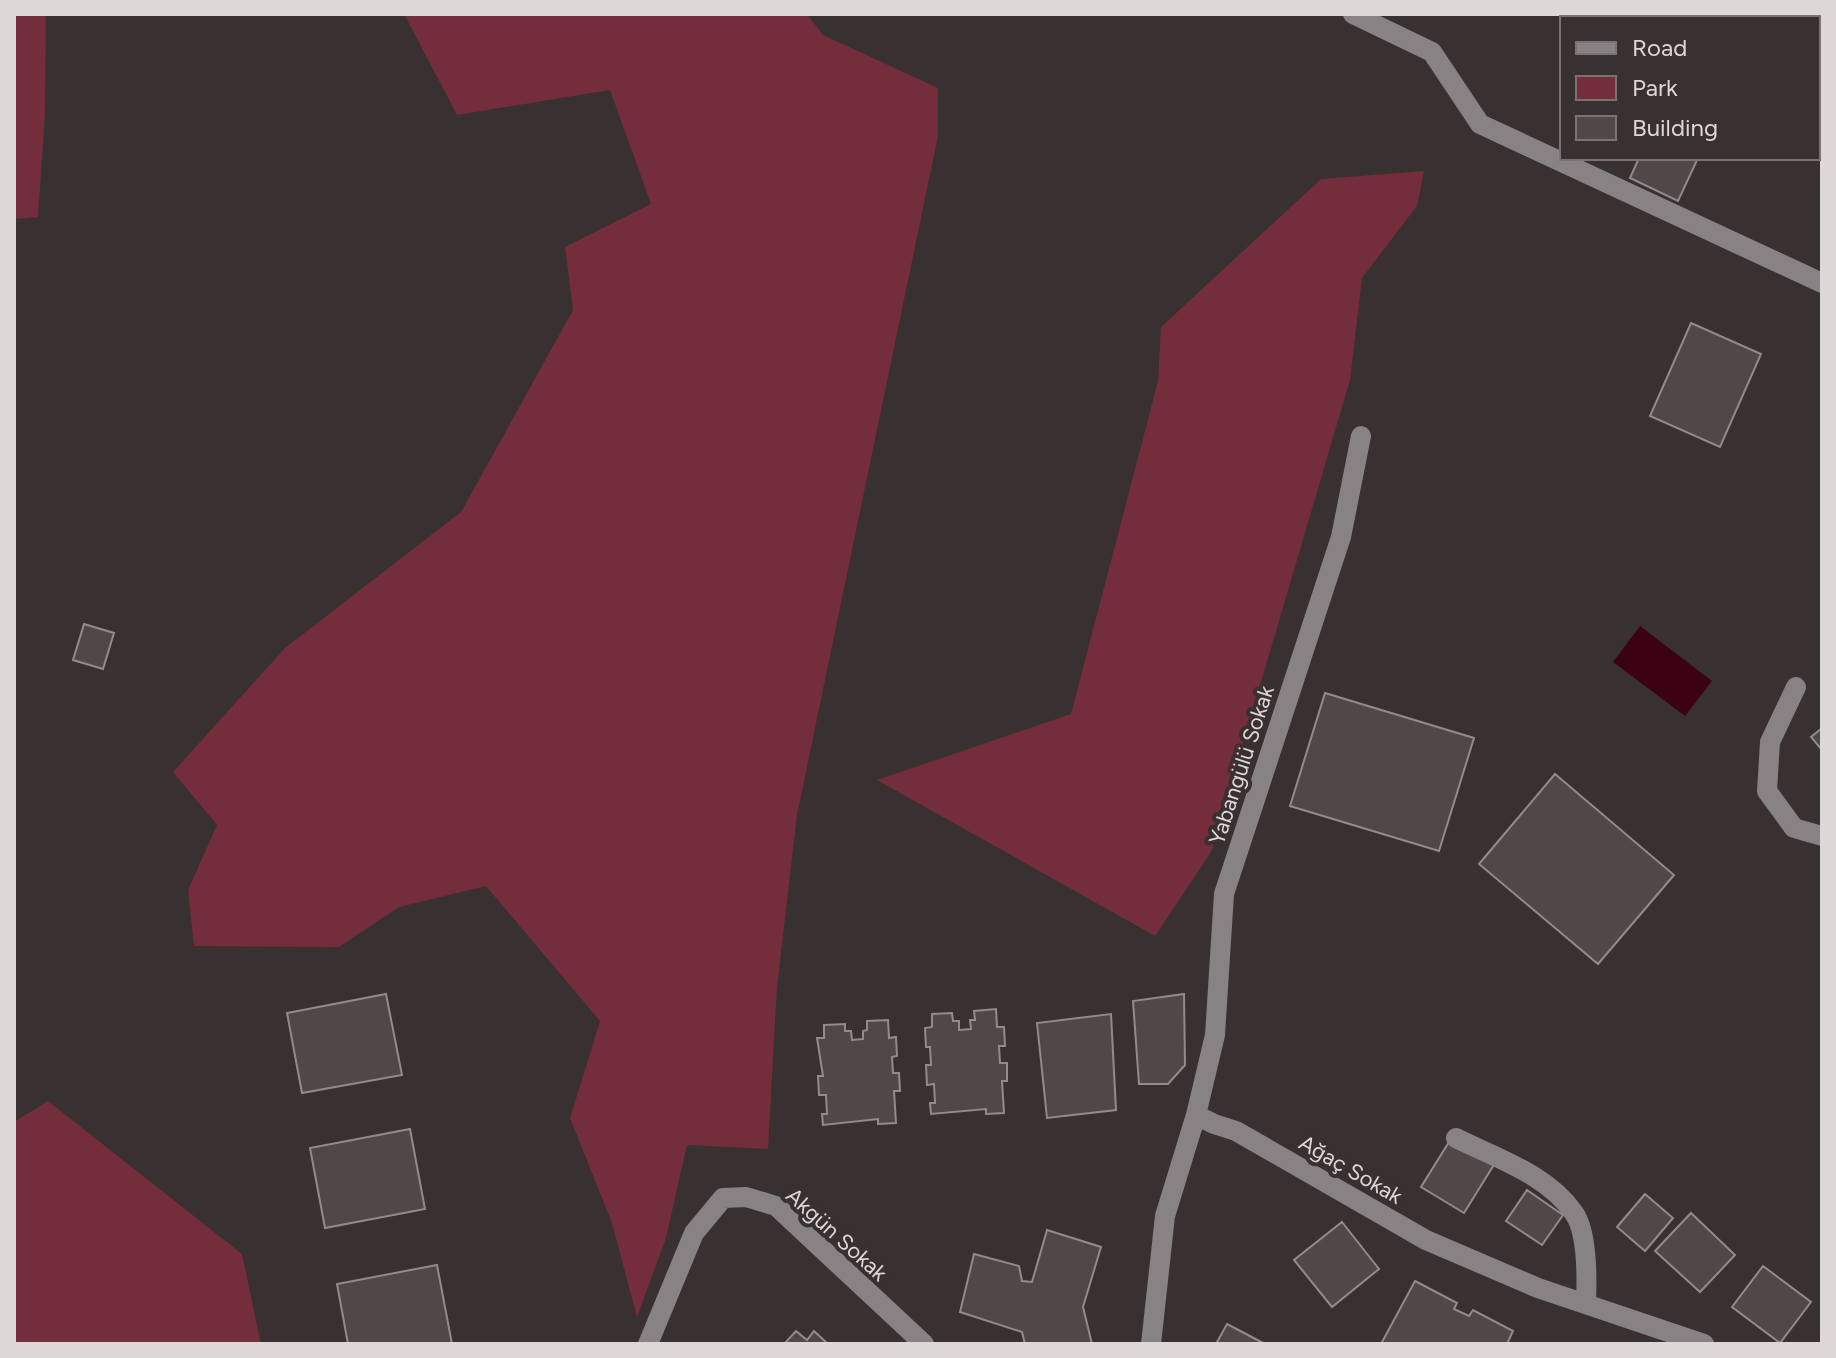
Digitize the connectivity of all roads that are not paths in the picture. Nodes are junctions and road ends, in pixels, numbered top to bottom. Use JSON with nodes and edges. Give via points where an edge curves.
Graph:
{"nodes":[{"id":1,"x":1353,"y":14,"type":"edge"},
{"id":2,"x":1822,"y":283,"type":"edge"},
{"id":3,"x":1361,"y":436,"type":"dead end"},
{"id":4,"x":1796,"y":687,"type":"dead end"},
{"id":5,"x":1822,"y":836,"type":"edge"},
{"id":6,"x":1196,"y":1115,"type":"junction"},
{"id":7,"x":1456,"y":1138,"type":"dead end"},
{"id":8,"x":1586,"y":1303,"type":"junction"},
{"id":9,"x":648,"y":1344,"type":"edge"},
{"id":10,"x":924,"y":1344,"type":"edge"},
{"id":11,"x":1151,"y":1344,"type":"edge"},
{"id":12,"x":1704,"y":1344,"type":"edge"}],
"edges":[{"from":1,"to":2,"type":"street","via":[[1432,52],[1480,124]]},
{"from":3,"to":6,"type":"street","name":"Yabangülü Sokak","via":[[1341,537],[1224,894],[1215,1035]]},
{"from":4,"to":5,"type":"street","via":[[1770,742],[1767,791],[1794,828]]},
{"from":6,"to":8,"type":"street","name":"Ağaç Sokak","via":[[1236,1131],[1426,1240]]},
{"from":6,"to":11,"type":"street","via":[[1165,1216]]},
{"from":7,"to":8,"type":"street","via":[[1548,1184],[1576,1215],[1588,1266]]},
{"from":8,"to":12,"type":"street","name":"Ağaç Sokak"},
{"from":9,"to":10,"type":"street","name":"Akgün Sokak","via":[[694,1233],[723,1198],[746,1197],[776,1206]]}]}
